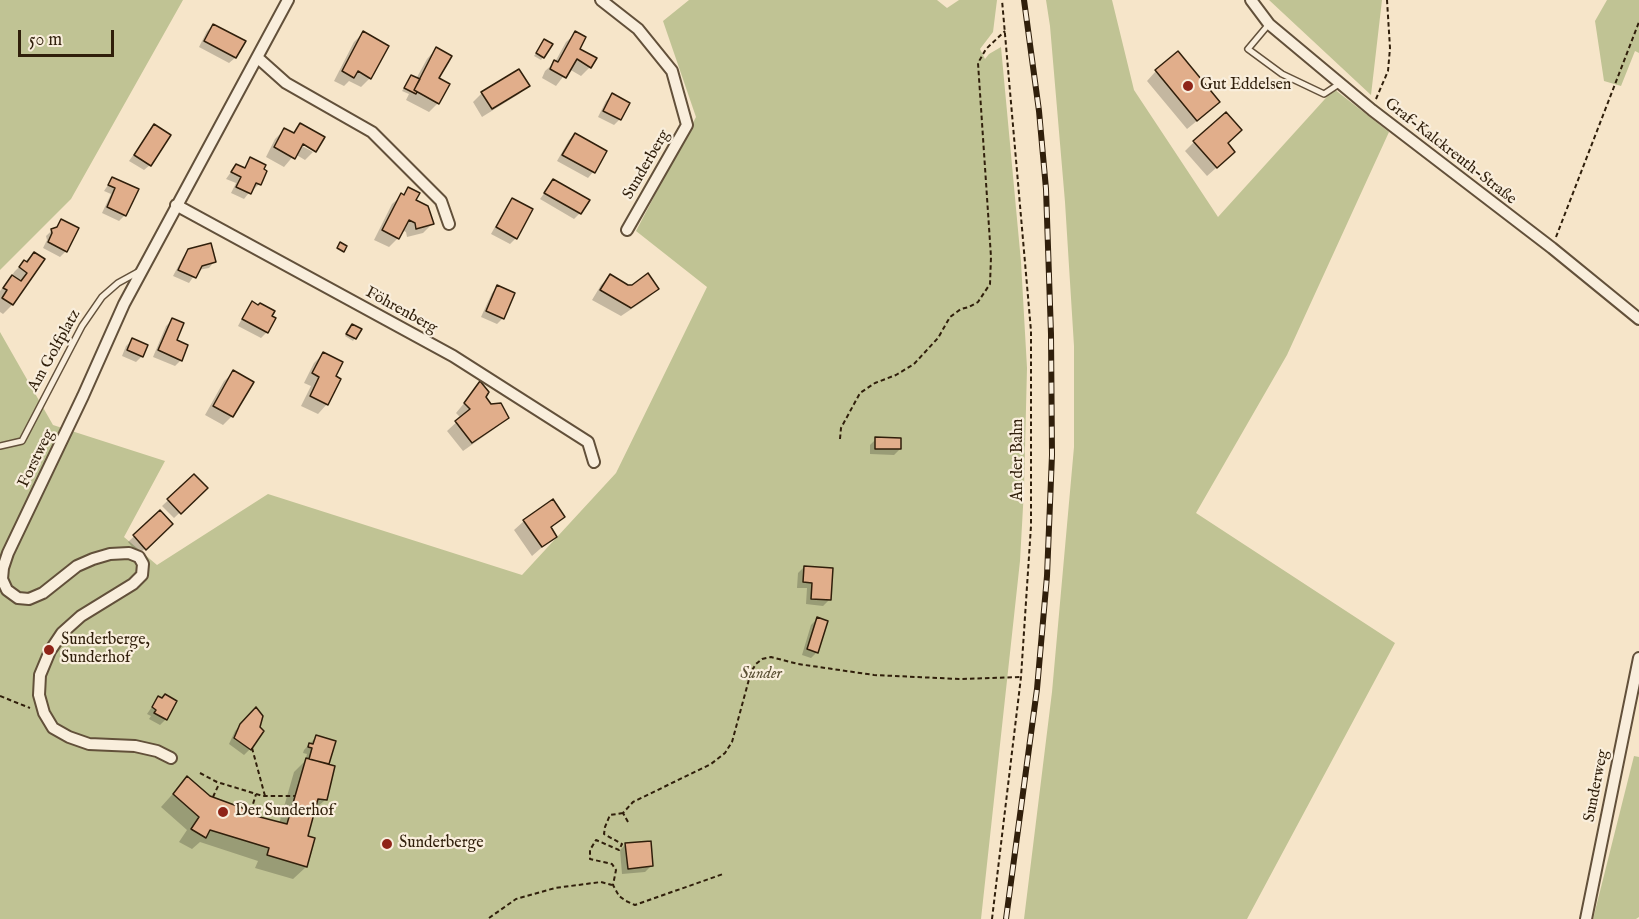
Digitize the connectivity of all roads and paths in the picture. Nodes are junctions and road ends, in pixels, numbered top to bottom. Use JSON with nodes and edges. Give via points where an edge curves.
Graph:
{"nodes":[{"id":1,"x":288,"y":0,"type":"edge"},
{"id":2,"x":601,"y":0,"type":"edge"},
{"id":3,"x":1002,"y":0,"type":"edge"},
{"id":4,"x":1251,"y":0,"type":"edge"},
{"id":5,"x":1387,"y":0,"type":"edge"},
{"id":6,"x":1639,"y":22,"type":"edge"},
{"id":7,"x":1269,"y":24,"type":"junction"},
{"id":8,"x":1005,"y":31,"type":"junction"},
{"id":9,"x":258,"y":58,"type":"junction"},
{"id":10,"x":1339,"y":83,"type":"junction"},
{"id":11,"x":1372,"y":110,"type":"junction"},
{"id":12,"x":176,"y":205,"type":"junction"},
{"id":13,"x":449,"y":224,"type":"dead end"},
{"id":14,"x":627,"y":230,"type":"dead end"},
{"id":15,"x":1552,"y":248,"type":"junction"},
{"id":16,"x":142,"y":270,"type":"junction"},
{"id":17,"x":1639,"y":319,"type":"edge"},
{"id":18,"x":840,"y":440,"type":"dead end"},
{"id":19,"x":0,"y":446,"type":"edge"},
{"id":20,"x":594,"y":462,"type":"dead end"},
{"id":21,"x":1639,"y":658,"type":"edge"},
{"id":22,"x":1637,"y":673,"type":"edge"},
{"id":23,"x":1021,"y":677,"type":"junction"},
{"id":24,"x":0,"y":696,"type":"edge"},
{"id":25,"x":44,"y":713,"type":"junction"},
{"id":26,"x":252,"y":748,"type":"dead end"},
{"id":27,"x":171,"y":758,"type":"dead end"},
{"id":28,"x":200,"y":773,"type":"dead end"},
{"id":29,"x":219,"y":783,"type":"junction"},
{"id":30,"x":256,"y":794,"type":"junction"},
{"id":31,"x":265,"y":796,"type":"junction"},
{"id":32,"x":295,"y":796,"type":"dead end"},
{"id":33,"x":213,"y":797,"type":"dead end"},
{"id":34,"x":251,"y":811,"type":"dead end"},
{"id":35,"x":623,"y":813,"type":"junction"},
{"id":36,"x":628,"y":822,"type":"dead end"},
{"id":37,"x":723,"y":874,"type":"dead end"},
{"id":38,"x":613,"y":885,"type":"junction"},
{"id":39,"x":489,"y":918,"type":"edge"},
{"id":40,"x":992,"y":919,"type":"edge"},
{"id":41,"x":1586,"y":919,"type":"edge"}],
"edges":[{"from":1,"to":9,"type":"street","name":"Forstweg"},
{"from":2,"to":14,"type":"street","name":"Sunderberg","via":[[638,29],[672,71],[687,125]]},
{"from":3,"to":8,"type":"path","name":"An der Bahn"},
{"from":4,"to":7,"type":"street","name":"Graf-Kalckreuth-Straße"},
{"from":5,"to":11,"type":"path","via":[[1388,71]]},
{"from":6,"to":15,"type":"path"},
{"from":7,"to":10,"type":"street","name":"Graf-Kalckreuth-Straße"},
{"from":7,"to":10,"type":"lane","via":[[1248,49],[1282,74],[1324,94]]},
{"from":8,"to":18,"type":"path","via":[[978,63],[990,284],[978,302],[950,317],[938,338],[914,364],[860,393],[841,428]]},
{"from":8,"to":23,"type":"path","name":"An der Bahn","via":[[1031,332],[1030,526]]},
{"from":9,"to":12,"type":"street","name":"Forstweg"},
{"from":9,"to":13,"type":"street","via":[[286,83],[372,132],[441,201]]},
{"from":10,"to":11,"type":"street","name":"Graf-Kalckreuth-Straße"},
{"from":11,"to":15,"type":"street","name":"Graf-Kalckreuth-Straße"},
{"from":12,"to":16,"type":"street","name":"Forstweg"},
{"from":12,"to":20,"type":"street","name":"Föhrenberg","via":[[453,356],[588,442]]},
{"from":15,"to":17,"type":"street","name":"Graf-Kalckreuth-Straße"},
{"from":16,"to":19,"type":"lane","name":"Am Golfplatz","via":[[102,297],[82,326],[22,441]]},
{"from":16,"to":25,"type":"street","name":"Forstweg","via":[[3,568],[7,590],[18,598],[29,599],[93,559],[129,553],[139,557],[143,564],[142,574],[133,584],[81,616],[50,651],[40,675],[39,695]]},
{"from":21,"to":22,"type":"street","name":"Sunderweg"},
{"from":22,"to":41,"type":"street","name":"Sunderweg"},
{"from":23,"to":35,"type":"path","via":[[874,675],[771,657],[762,659],[751,672],[732,742],[725,753],[711,764],[633,802]]},
{"from":23,"to":40,"type":"path","name":"An der Bahn"},
{"from":24,"to":25,"type":"path"},
{"from":25,"to":27,"type":"street","via":[[53,728],[69,737],[89,744],[135,746]]},
{"from":26,"to":31,"type":"path"},
{"from":28,"to":29,"type":"path"},
{"from":29,"to":30,"type":"path"},
{"from":29,"to":33,"type":"path"},
{"from":30,"to":31,"type":"path"},
{"from":30,"to":34,"type":"path"},
{"from":31,"to":32,"type":"path"},
{"from":35,"to":36,"type":"path"},
{"from":35,"to":38,"type":"path","via":[[610,815],[604,834],[622,844],[619,850],[596,840],[590,850],[591,859],[612,864],[616,870]]},
{"from":37,"to":38,"type":"path","via":[[635,905],[618,896]]},
{"from":38,"to":39,"type":"path","via":[[601,882],[555,888],[516,899]]}]}
